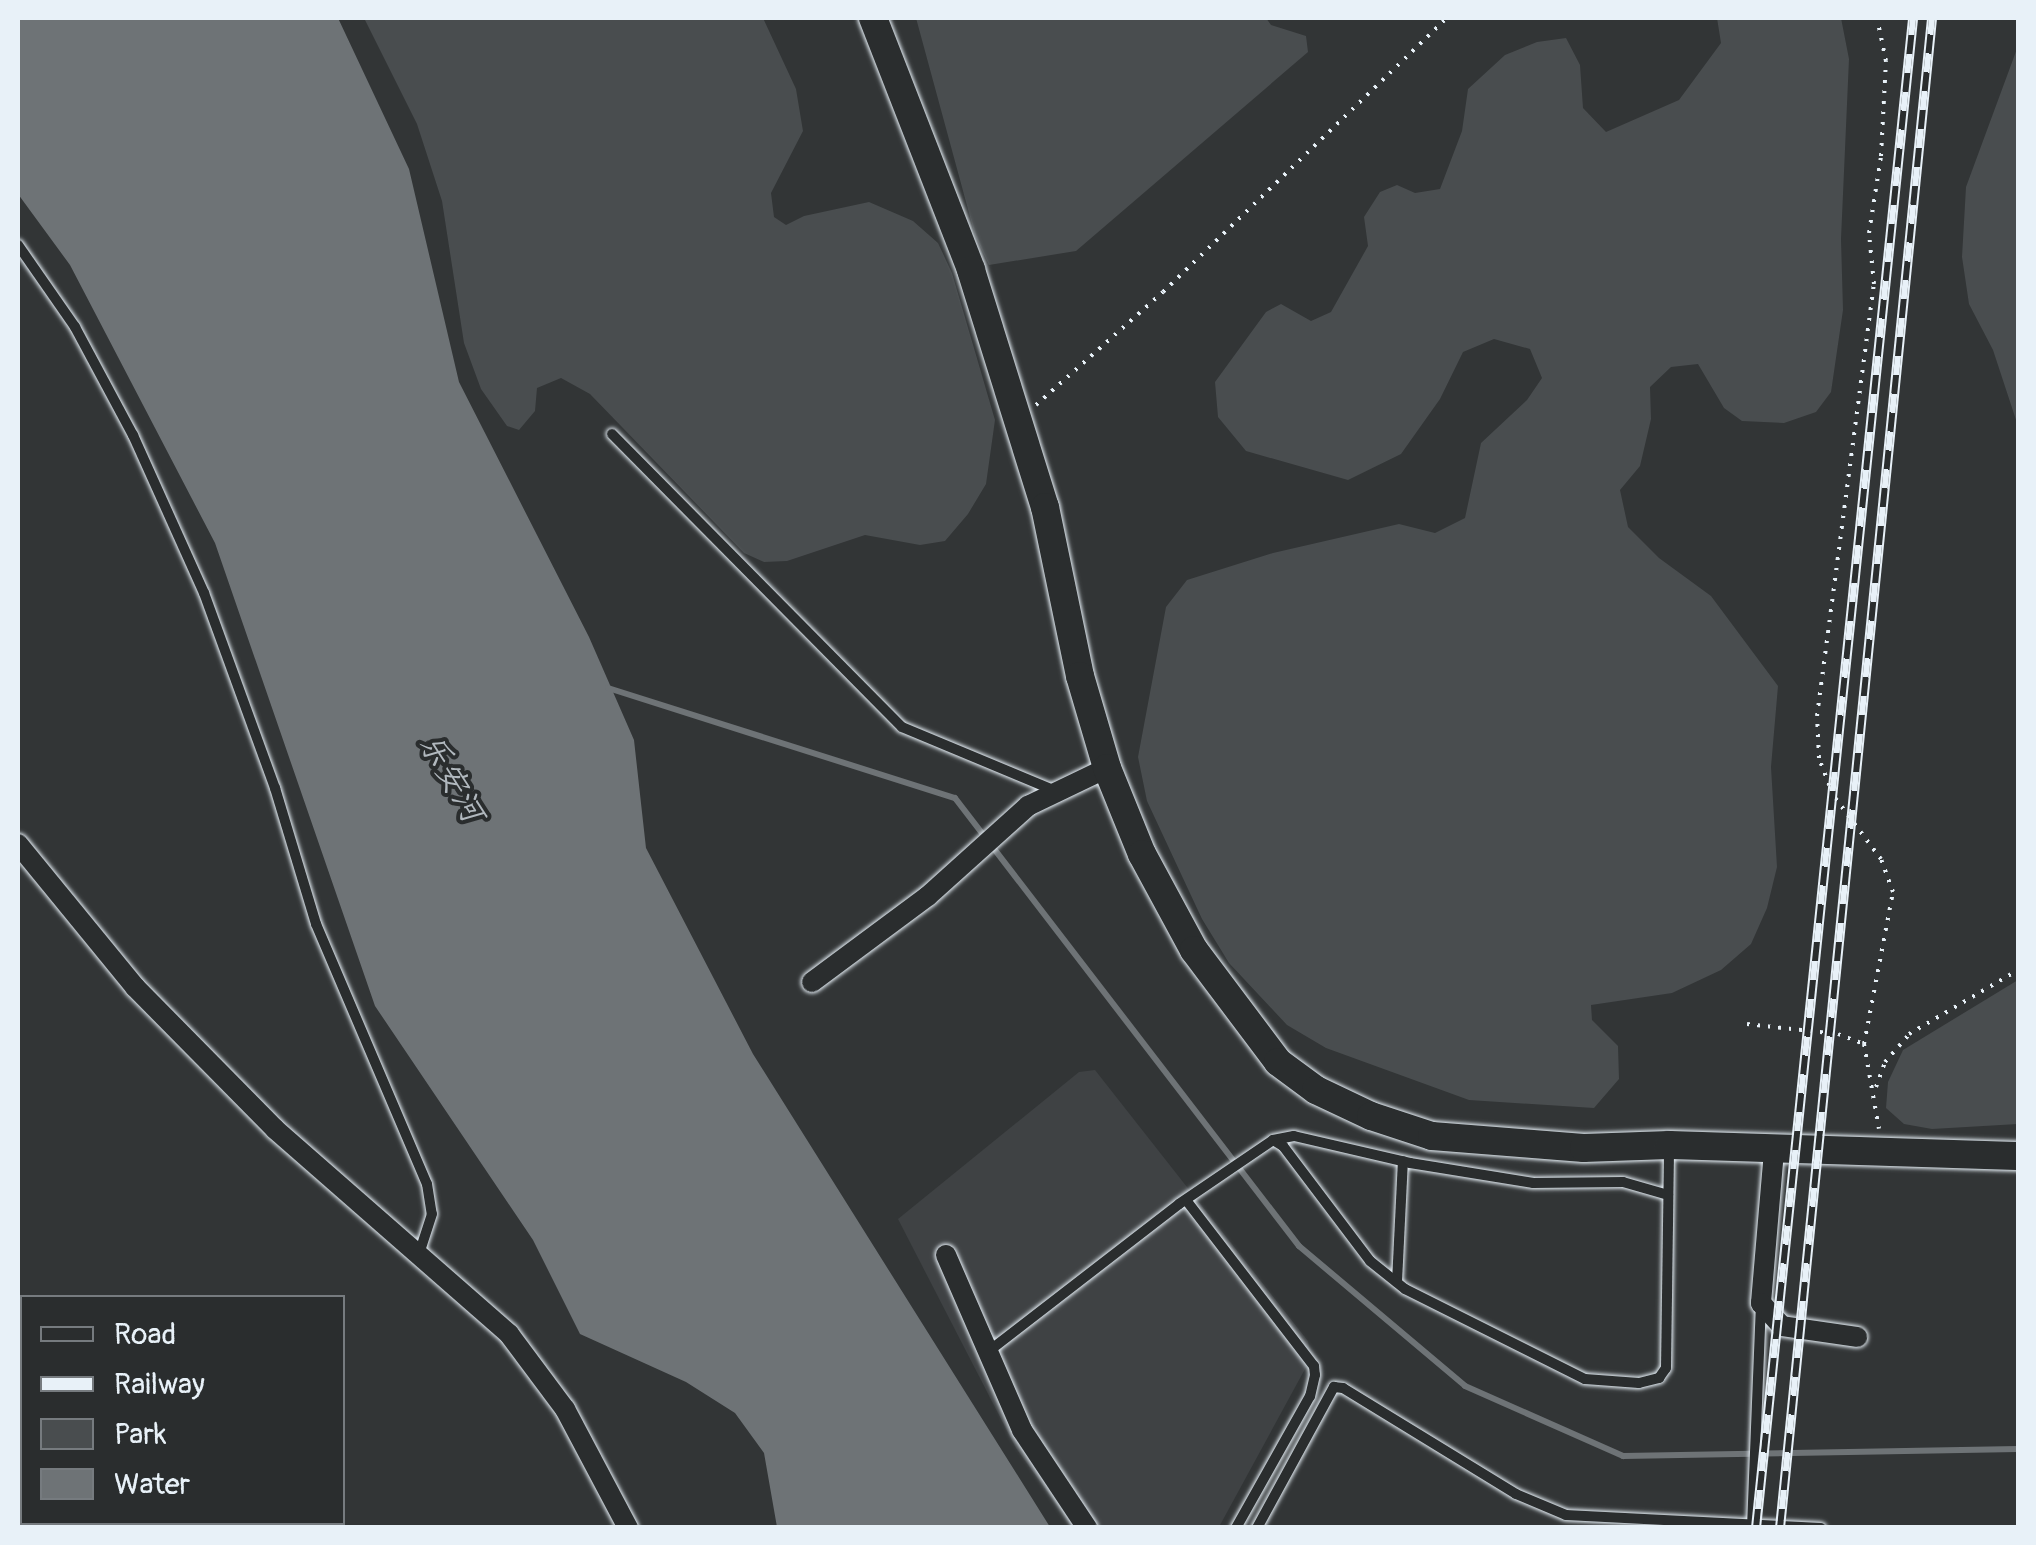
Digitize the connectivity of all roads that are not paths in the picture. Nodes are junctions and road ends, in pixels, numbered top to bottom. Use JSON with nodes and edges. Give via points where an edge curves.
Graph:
{"nodes":[{"id":1,"x":873,"y":18,"type":"edge"},
{"id":2,"x":18,"y":245,"type":"edge"},
{"id":3,"x":612,"y":434,"type":"dead end"},
{"id":4,"x":1106,"y":768,"type":"junction"},
{"id":5,"x":1057,"y":792,"type":"junction"},
{"id":6,"x":19,"y":847,"type":"edge"},
{"id":7,"x":812,"y":982,"type":"dead end"},
{"id":8,"x":1273,"y":1140,"type":"junction"},
{"id":9,"x":1669,"y":1146,"type":"junction"},
{"id":10,"x":1774,"y":1151,"type":"junction"},
{"id":11,"x":2018,"y":1156,"type":"edge"},
{"id":12,"x":1403,"y":1161,"type":"junction"},
{"id":13,"x":1668,"y":1195,"type":"junction"},
{"id":14,"x":1186,"y":1200,"type":"junction"},
{"id":15,"x":418,"y":1255,"type":"junction"},
{"id":16,"x":946,"y":1255,"type":"dead end"},
{"id":17,"x":1397,"y":1282,"type":"junction"},
{"id":18,"x":1762,"y":1304,"type":"junction"},
{"id":19,"x":1857,"y":1337,"type":"dead end"},
{"id":20,"x":989,"y":1351,"type":"junction"},
{"id":21,"x":1751,"y":1524,"type":"edge"},
{"id":22,"x":628,"y":1528,"type":"edge"},
{"id":23,"x":1087,"y":1528,"type":"edge"},
{"id":24,"x":1236,"y":1528,"type":"edge"},
{"id":25,"x":1257,"y":1528,"type":"edge"},
{"id":26,"x":1821,"y":1528,"type":"edge"}],
"edges":[{"from":1,"to":4,"type":"street","via":[[971,270],[1018,421]]},
{"from":2,"to":15,"type":"lane","via":[[92,358],[204,593],[276,788],[316,924],[427,1184],[432,1214]]},
{"from":3,"to":5,"type":"lane","via":[[902,727]]},
{"from":4,"to":5,"type":"street"},
{"from":4,"to":9,"type":"street","via":[[1142,854],[1194,950],[1278,1062],[1316,1090],[1432,1136],[1508,1145]]},
{"from":5,"to":7,"type":"street","via":[[1028,806],[882,933]]},
{"from":6,"to":15,"type":"street","via":[[149,1001],[274,1129]]},
{"from":8,"to":12,"type":"lane","via":[[1294,1136]]},
{"from":8,"to":14,"type":"lane"},
{"from":8,"to":17,"type":"lane","via":[[1370,1261]]},
{"from":9,"to":10,"type":"street"},
{"from":9,"to":13,"type":"lane"},
{"from":10,"to":11,"type":"street"},
{"from":10,"to":18,"type":"street"},
{"from":12,"to":13,"type":"lane","via":[[1534,1183],[1624,1182]]},
{"from":12,"to":17,"type":"lane"},
{"from":13,"to":17,"type":"lane","via":[[1666,1368],[1659,1378],[1639,1384],[1585,1379]]},
{"from":14,"to":20,"type":"lane"},
{"from":14,"to":24,"type":"lane","via":[[1314,1366],[1310,1396]]},
{"from":15,"to":22,"type":"street","via":[[508,1334],[565,1409]]},
{"from":16,"to":20,"type":"street"},
{"from":18,"to":19,"type":"street","via":[[1782,1326]]},
{"from":18,"to":21,"type":"lane"},
{"from":20,"to":23,"type":"street","via":[[1022,1430]]},
{"from":21,"to":25,"type":"lane","via":[[1566,1515],[1516,1494],[1334,1388]]},
{"from":21,"to":26,"type":"lane"}]}
